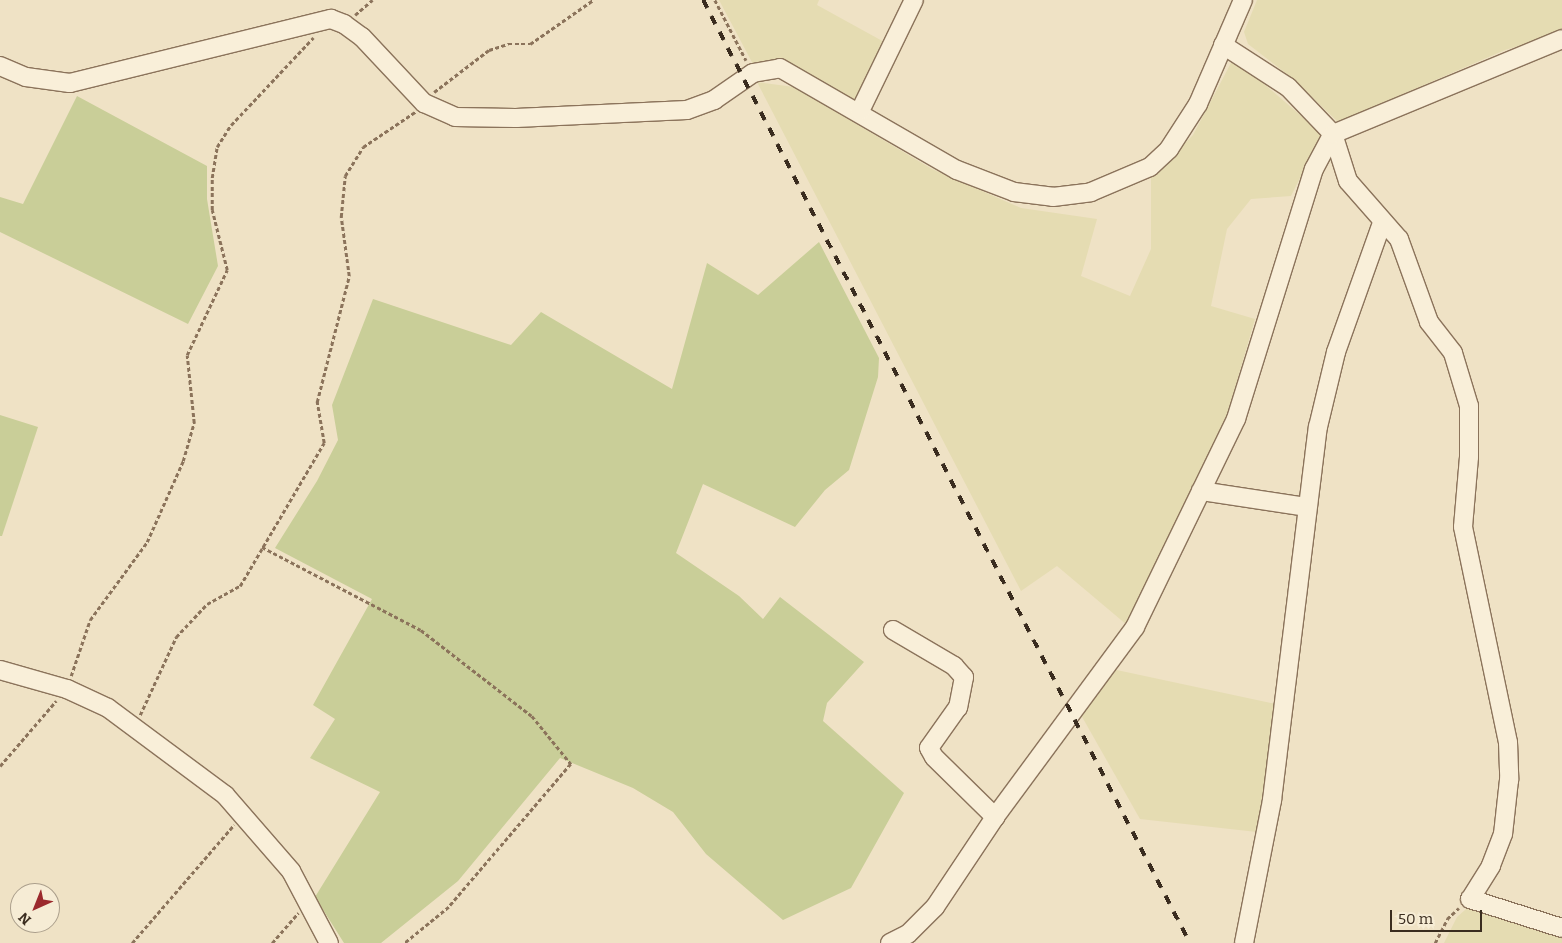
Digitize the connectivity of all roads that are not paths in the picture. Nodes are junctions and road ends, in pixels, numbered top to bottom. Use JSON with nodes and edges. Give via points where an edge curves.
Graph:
{"nodes":[{"id":1,"x":914,"y":0,"type":"edge"},
{"id":2,"x":1243,"y":0,"type":"edge"},
{"id":3,"x":1562,"y":39,"type":"edge"},
{"id":4,"x":1224,"y":45,"type":"junction"},
{"id":5,"x":0,"y":66,"type":"edge"},
{"id":6,"x":860,"y":112,"type":"junction"},
{"id":7,"x":1333,"y":134,"type":"junction"},
{"id":8,"x":1382,"y":223,"type":"junction"},
{"id":9,"x":1201,"y":491,"type":"junction"},
{"id":10,"x":1307,"y":507,"type":"junction"},
{"id":11,"x":892,"y":630,"type":"dead end"},
{"id":12,"x":0,"y":670,"type":"edge"},
{"id":13,"x":994,"y":817,"type":"junction"},
{"id":14,"x":1562,"y":928,"type":"edge"},
{"id":15,"x":329,"y":943,"type":"edge"},
{"id":16,"x":890,"y":943,"type":"edge"},
{"id":17,"x":1244,"y":943,"type":"edge"}],
"edges":[{"from":1,"to":6,"type":"street"},
{"from":2,"to":4,"type":"street"},
{"from":3,"to":7,"type":"street"},
{"from":4,"to":6,"type":"street","via":[[1198,104],[1169,149],[1150,167],[1091,192],[1053,197],[1014,192],[957,170]]},
{"from":4,"to":7,"type":"street","via":[[1288,87]]},
{"from":5,"to":6,"type":"street","via":[[26,78],[70,82],[338,21],[362,37],[424,103],[455,117],[687,110],[714,100],[753,72],[780,68]]},
{"from":7,"to":8,"type":"street","via":[[1348,182]]},
{"from":7,"to":9,"type":"street","via":[[1314,169],[1236,419]]},
{"from":8,"to":10,"type":"street","via":[[1336,352],[1318,427]]},
{"from":8,"to":14,"type":"street","via":[[1399,239],[1429,322],[1453,353],[1469,406],[1469,457],[1463,527],[1508,742],[1509,780],[1503,834],[1491,866],[1470,899]]},
{"from":9,"to":10,"type":"street"},
{"from":9,"to":13,"type":"street","via":[[1135,627]]},
{"from":10,"to":17,"type":"street","via":[[1272,800]]},
{"from":11,"to":13,"type":"street","via":[[954,666],[964,677],[958,707],[929,748],[934,757]]},
{"from":12,"to":15,"type":"street","via":[[67,689],[108,708],[225,795],[291,871]]},
{"from":13,"to":16,"type":"street","via":[[936,907],[908,934]]}]}
